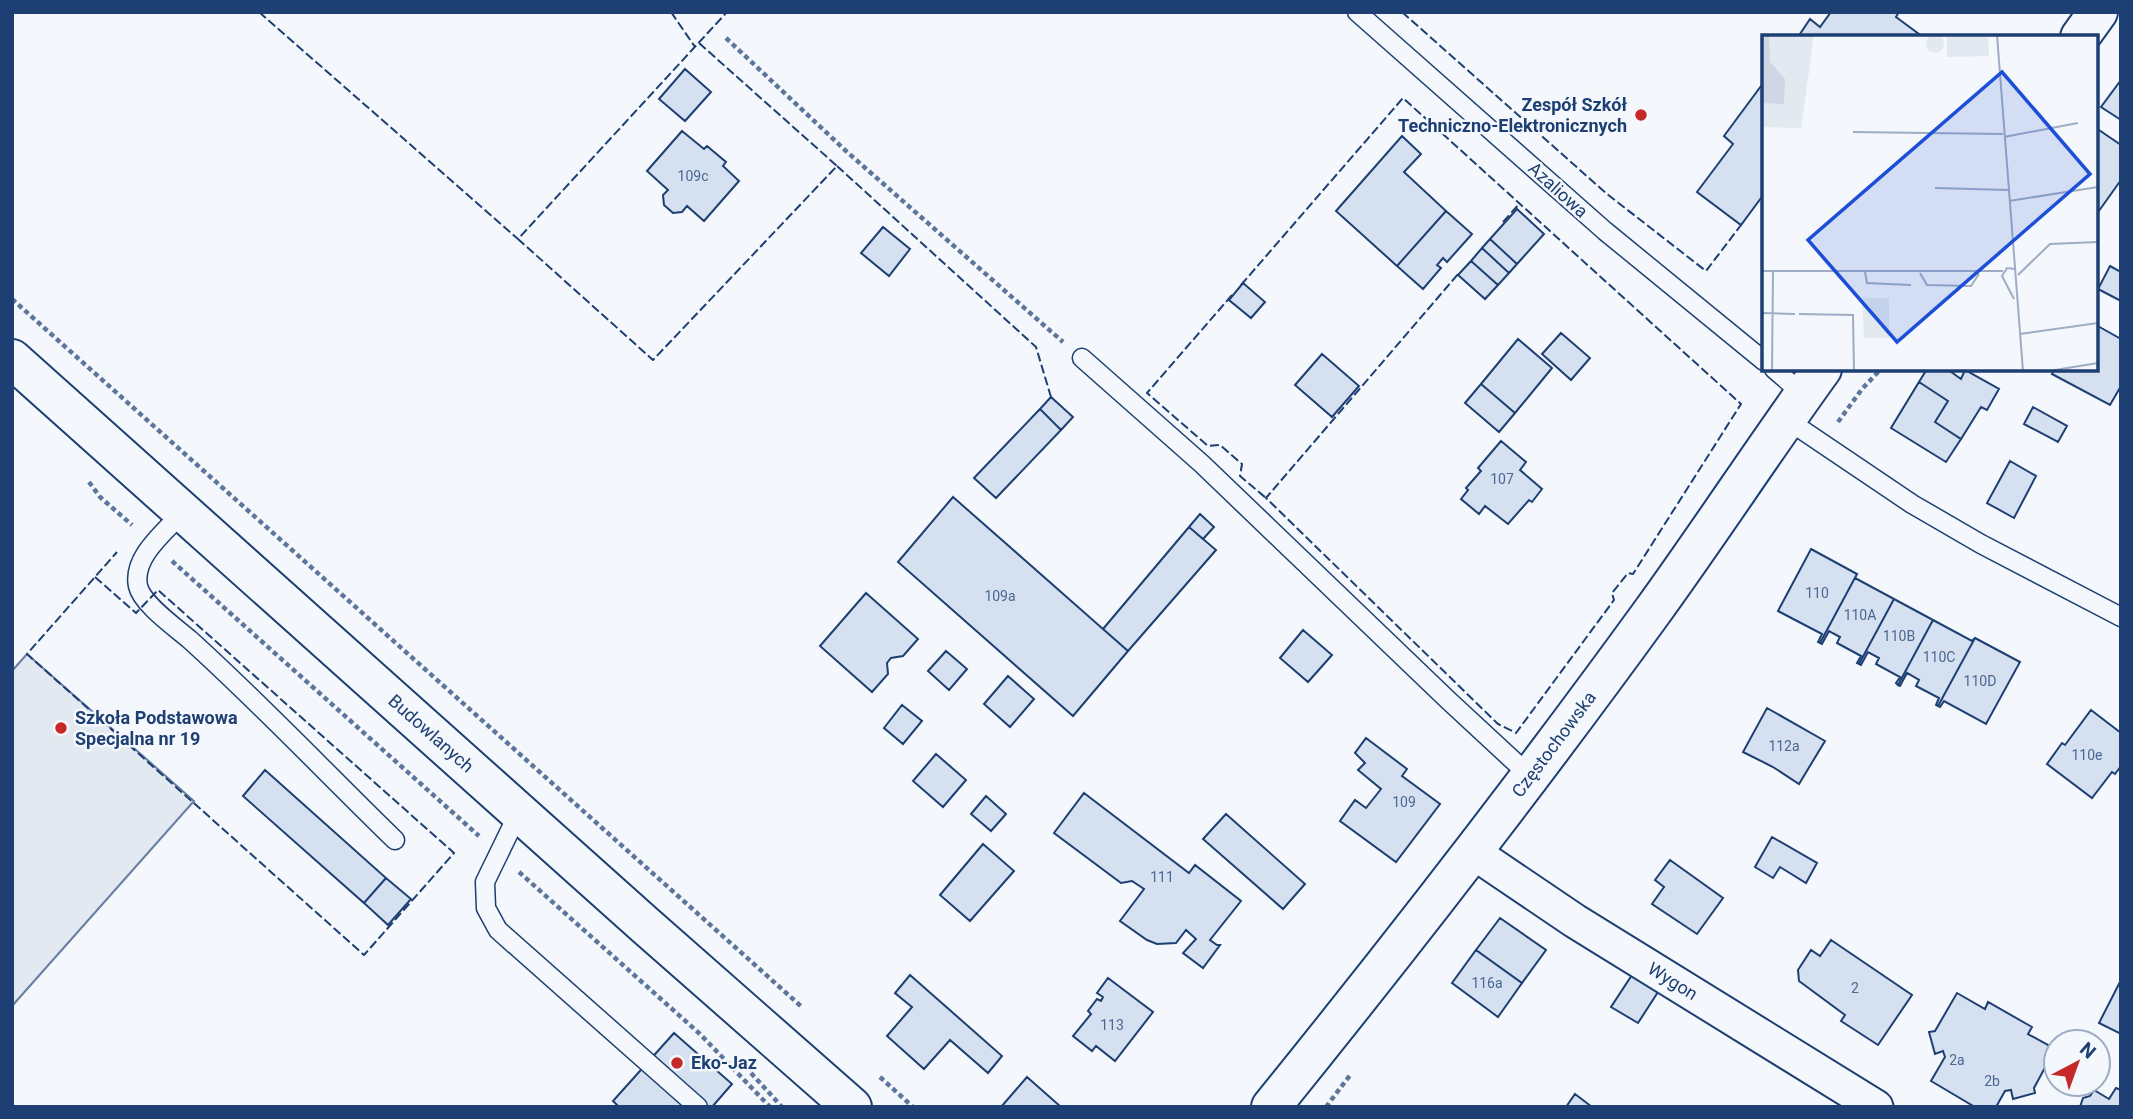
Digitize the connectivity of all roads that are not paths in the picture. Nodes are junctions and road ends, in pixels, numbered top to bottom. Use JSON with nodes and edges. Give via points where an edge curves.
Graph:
{"nodes":[{"id":1,"x":1357,"y":12,"type":"edge"},
{"id":2,"x":2098,"y":12,"type":"edge"},
{"id":3,"x":2081,"y":35,"type":"edge"},
{"id":4,"x":1082,"y":358,"type":"road end"},
{"id":5,"x":12,"y":359,"type":"edge"},
{"id":6,"x":1762,"y":359,"type":"edge"},
{"id":7,"x":1776,"y":371,"type":"edge"},
{"id":8,"x":1804,"y":394,"type":"edge"},
{"id":9,"x":183,"y":512,"type":"junction"},
{"id":10,"x":2121,"y":617,"type":"edge"},
{"id":11,"x":1530,"y":776,"type":"junction"},
{"id":12,"x":519,"y":812,"type":"junction"},
{"id":13,"x":395,"y":840,"type":"dead end"},
{"id":14,"x":1472,"y":852,"type":"junction"},
{"id":15,"x":698,"y":1107,"type":"edge"},
{"id":16,"x":852,"y":1107,"type":"edge"},
{"id":17,"x":1271,"y":1107,"type":"edge"},
{"id":18,"x":1876,"y":1107,"type":"edge"}],
"edges":[{"from":1,"to":6,"type":"lane","name":"Azaliowa","via":[[1605,232]]},
{"from":2,"to":3,"type":"street"},
{"from":4,"to":11,"type":"lane","via":[[1202,464]]},
{"from":5,"to":9,"type":"street","name":"Budowlanych"},
{"from":7,"to":8,"type":"lane"},
{"from":8,"to":10,"type":"lane","via":[[1912,504]]},
{"from":8,"to":11,"type":"street","name":"Częstochowska","via":[[1678,576]]},
{"from":9,"to":12,"type":"street","name":"Budowlanych"},
{"from":9,"to":13,"type":"lane","via":[[141,559],[138,588]]},
{"from":11,"to":14,"type":"street","name":"Częstochowska"},
{"from":12,"to":15,"type":"lane","via":[[485,882],[486,908],[498,930]]},
{"from":12,"to":16,"type":"street","name":"Budowlanych"},
{"from":14,"to":17,"type":"street","name":"Częstochowska"},
{"from":14,"to":18,"type":"street","name":"Wygon"}]}
